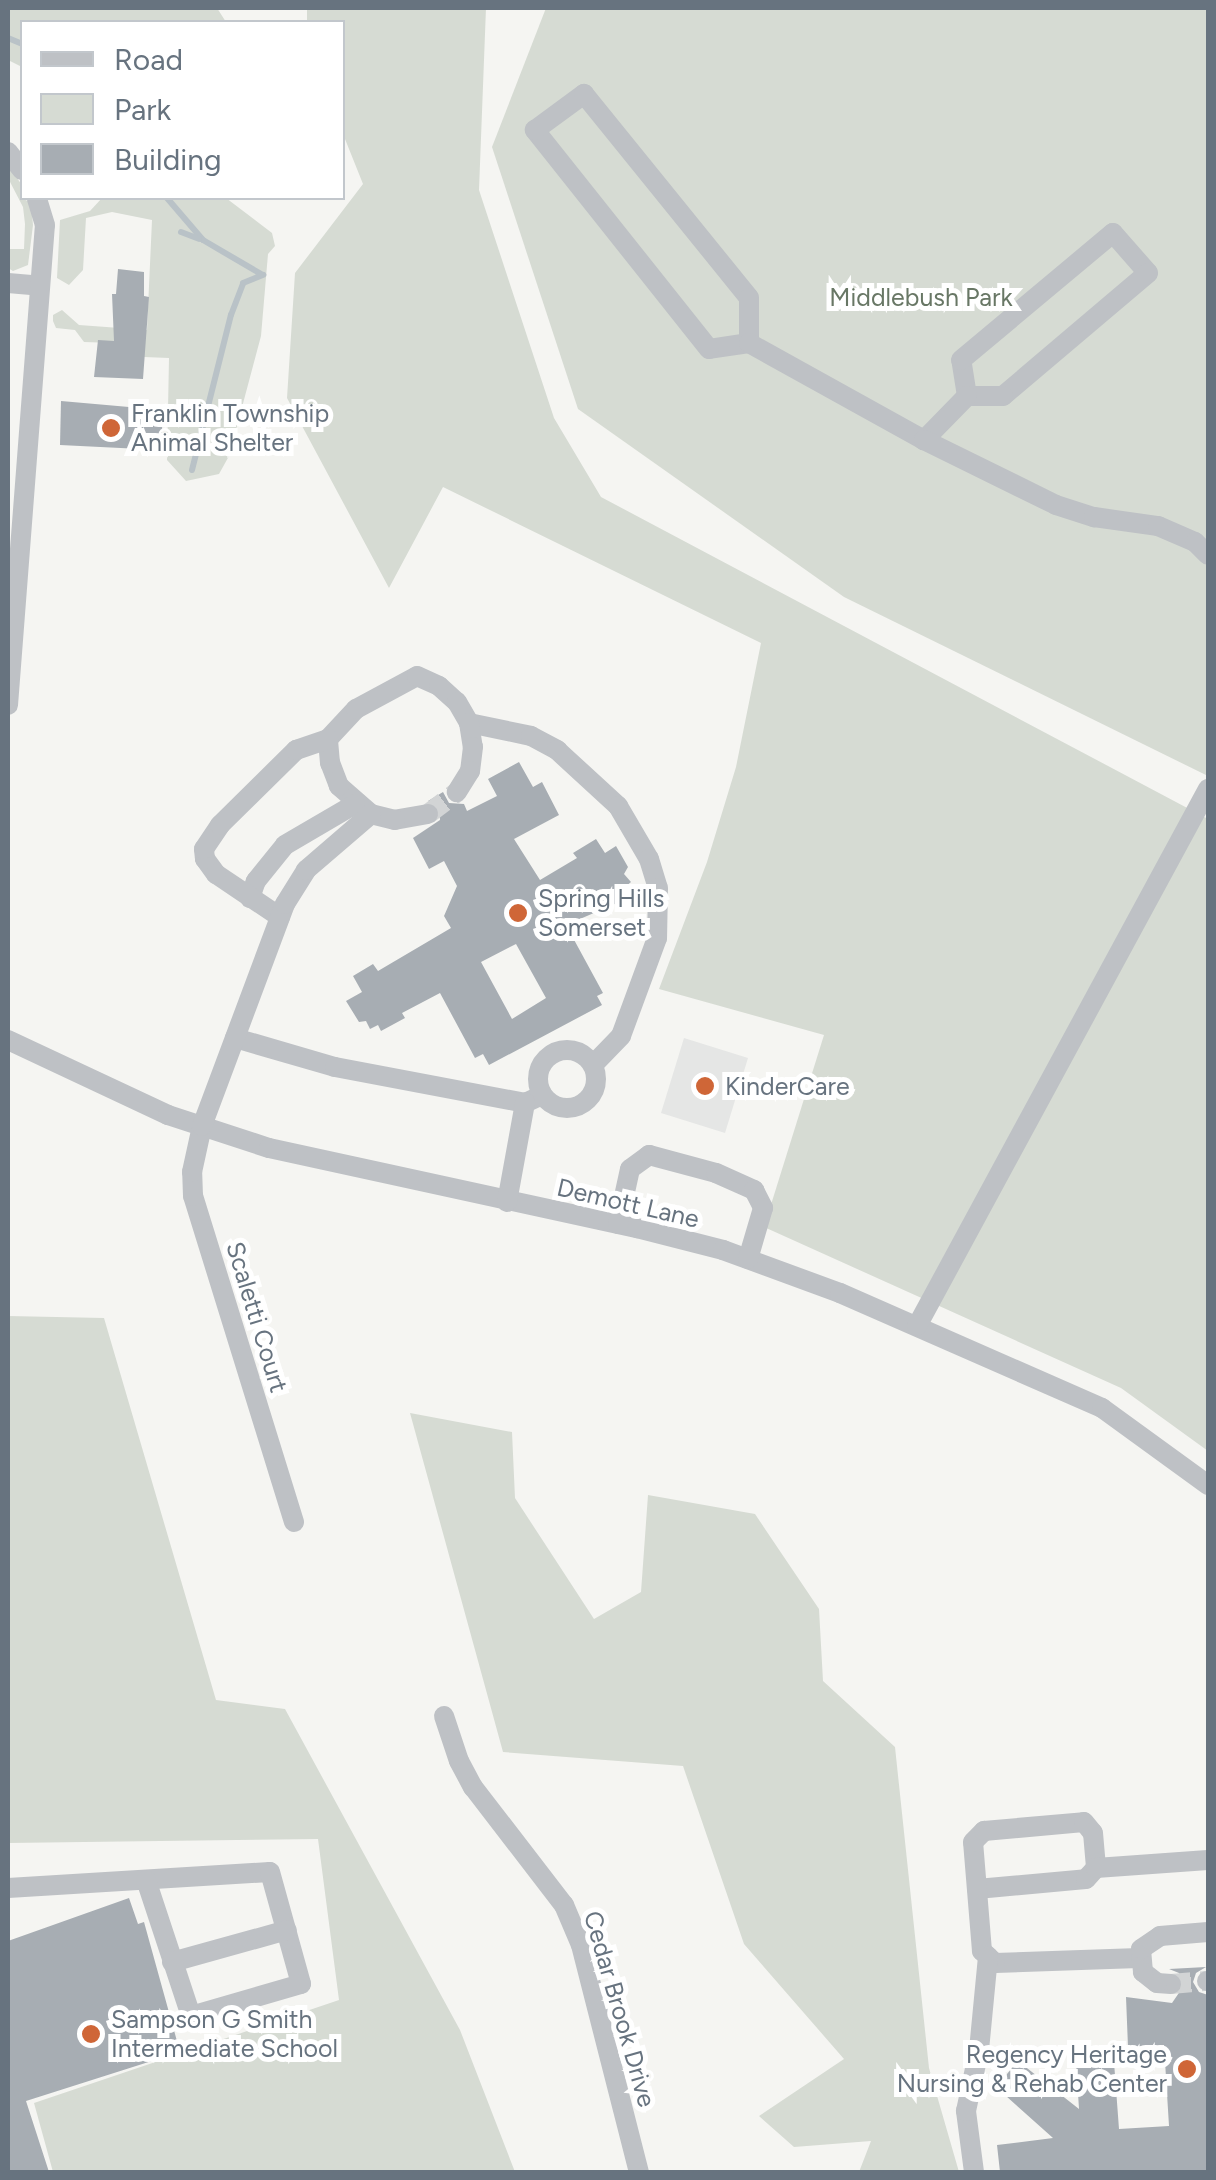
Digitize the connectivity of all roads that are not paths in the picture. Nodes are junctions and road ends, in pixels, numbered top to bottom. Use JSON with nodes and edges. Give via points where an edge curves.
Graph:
{"nodes":[{"id":1,"x":38,"y":200,"type":"edge"},
{"id":2,"x":8,"y":283,"type":"edge"},
{"id":3,"x":40,"y":286,"type":"junction"},
{"id":4,"x":749,"y":343,"type":"junction"},
{"id":5,"x":968,"y":396,"type":"junction"},
{"id":6,"x":924,"y":440,"type":"junction"},
{"id":7,"x":1208,"y":555,"type":"edge"},
{"id":8,"x":8,"y":705,"type":"edge"},
{"id":9,"x":469,"y":723,"type":"junction"},
{"id":10,"x":328,"y":739,"type":"junction"},
{"id":11,"x":1208,"y":790,"type":"edge"},
{"id":12,"x":458,"y":792,"type":"tunnel mouth"},
{"id":13,"x":363,"y":809,"type":"junction"},
{"id":14,"x":428,"y":814,"type":"tunnel mouth"},
{"id":15,"x":250,"y":898,"type":"junction"},
{"id":16,"x":280,"y":917,"type":"junction"},
{"id":17,"x":235,"y":1038,"type":"junction"},
{"id":18,"x":8,"y":1040,"type":"edge"},
{"id":19,"x":593,"y":1065,"type":"junction"},
{"id":20,"x":533,"y":1099,"type":"junction"},
{"id":21,"x":202,"y":1126,"type":"junction"},
{"id":22,"x":507,"y":1202,"type":"junction"},
{"id":23,"x":618,"y":1224,"type":"junction"},
{"id":24,"x":748,"y":1260,"type":"junction"},
{"id":25,"x":916,"y":1326,"type":"junction"},
{"id":26,"x":1208,"y":1485,"type":"edge"},
{"id":27,"x":294,"y":1522,"type":"dead end"},
{"id":28,"x":444,"y":1716,"type":"dead end"},
{"id":29,"x":1208,"y":1860,"type":"edge"},
{"id":30,"x":1096,"y":1868,"type":"junction"},
{"id":31,"x":146,"y":1880,"type":"junction"},
{"id":32,"x":8,"y":1888,"type":"edge"},
{"id":33,"x":977,"y":1889,"type":"junction"},
{"id":34,"x":287,"y":1930,"type":"junction"},
{"id":35,"x":1208,"y":1932,"type":"edge"},
{"id":36,"x":988,"y":1956,"type":"junction"},
{"id":37,"x":1139,"y":1958,"type":"junction"},
{"id":38,"x":172,"y":1962,"type":"junction"},
{"id":39,"x":1171,"y":1984,"type":"tunnel mouth"},
{"id":40,"x":639,"y":2172,"type":"edge"},
{"id":41,"x":974,"y":2172,"type":"edge"}],
"edges":[{"from":1,"to":3,"type":"street","via":[[45,225]]},
{"from":2,"to":3,"type":"street"},
{"from":3,"to":8,"type":"street"},
{"from":4,"to":4,"type":"street","via":[[750,298],[584,94],[535,130],[709,349]]},
{"from":4,"to":6,"type":"street"},
{"from":5,"to":5,"type":"street","via":[[961,360],[1113,233],[1148,273],[1003,396]]},
{"from":5,"to":6,"type":"street"},
{"from":6,"to":7,"type":"street","via":[[1056,506],[1158,526]]},
{"from":9,"to":10,"type":"street","via":[[439,686],[416,676],[356,708]]},
{"from":9,"to":12,"type":"street","via":[[470,770]]},
{"from":9,"to":19,"type":"street","via":[[531,736],[557,750],[618,806],[649,859],[658,888],[657,938],[620,1036]]},
{"from":10,"to":13,"type":"street","via":[[339,786]]},
{"from":10,"to":15,"type":"street","via":[[296,750],[204,849],[216,874]]},
{"from":11,"to":25,"type":"street"},
{"from":13,"to":14,"type":"street","via":[[395,820]]},
{"from":13,"to":15,"type":"street","via":[[285,846]]},
{"from":13,"to":16,"type":"street","name":"Scaletti Court","via":[[306,870]]},
{"from":15,"to":16,"type":"street"},
{"from":16,"to":17,"type":"street","name":"Scaletti Court"},
{"from":17,"to":20,"type":"street","via":[[336,1067]]},
{"from":17,"to":21,"type":"street","name":"Scaletti Court"},
{"from":18,"to":21,"type":"street","name":"Demott Lane"},
{"from":19,"to":20,"type":"street","via":[[593,1094],[578,1107]]},
{"from":19,"to":20,"type":"street","via":[[578,1052],[550,1055]]},
{"from":20,"to":22,"type":"street"},
{"from":21,"to":22,"type":"street","name":"Demott Lane","via":[[269,1148]]},
{"from":21,"to":27,"type":"street","name":"Scaletti Court","via":[[193,1196]]},
{"from":22,"to":23,"type":"street","name":"Demott Lane"},
{"from":23,"to":24,"type":"street","name":"Demott Lane"},
{"from":23,"to":24,"type":"street","via":[[630,1169],[650,1154],[754,1190],[763,1208]]},
{"from":24,"to":25,"type":"street","name":"Demott Lane"},
{"from":25,"to":26,"type":"street","name":"Demott Lane","via":[[1102,1408]]},
{"from":28,"to":40,"type":"street","name":"Cedar Brook Drive","via":[[473,1787],[564,1906]]},
{"from":29,"to":30,"type":"street"},
{"from":30,"to":33,"type":"street","via":[[1086,1879]]},
{"from":30,"to":33,"type":"street","via":[[1094,1833],[1084,1822],[984,1830],[973,1842]]},
{"from":31,"to":32,"type":"street"},
{"from":31,"to":34,"type":"street","via":[[270,1872]]},
{"from":31,"to":38,"type":"street"},
{"from":33,"to":36,"type":"street","via":[[982,1951]]},
{"from":34,"to":38,"type":"street"},
{"from":34,"to":38,"type":"street","via":[[301,1984],[191,2016]]},
{"from":35,"to":37,"type":"street","via":[[1152,1938]]},
{"from":36,"to":37,"type":"street","via":[[995,1962]]},
{"from":36,"to":41,"type":"street","via":[[966,2111]]},
{"from":37,"to":39,"type":"street","via":[[1150,1979]]}]}
